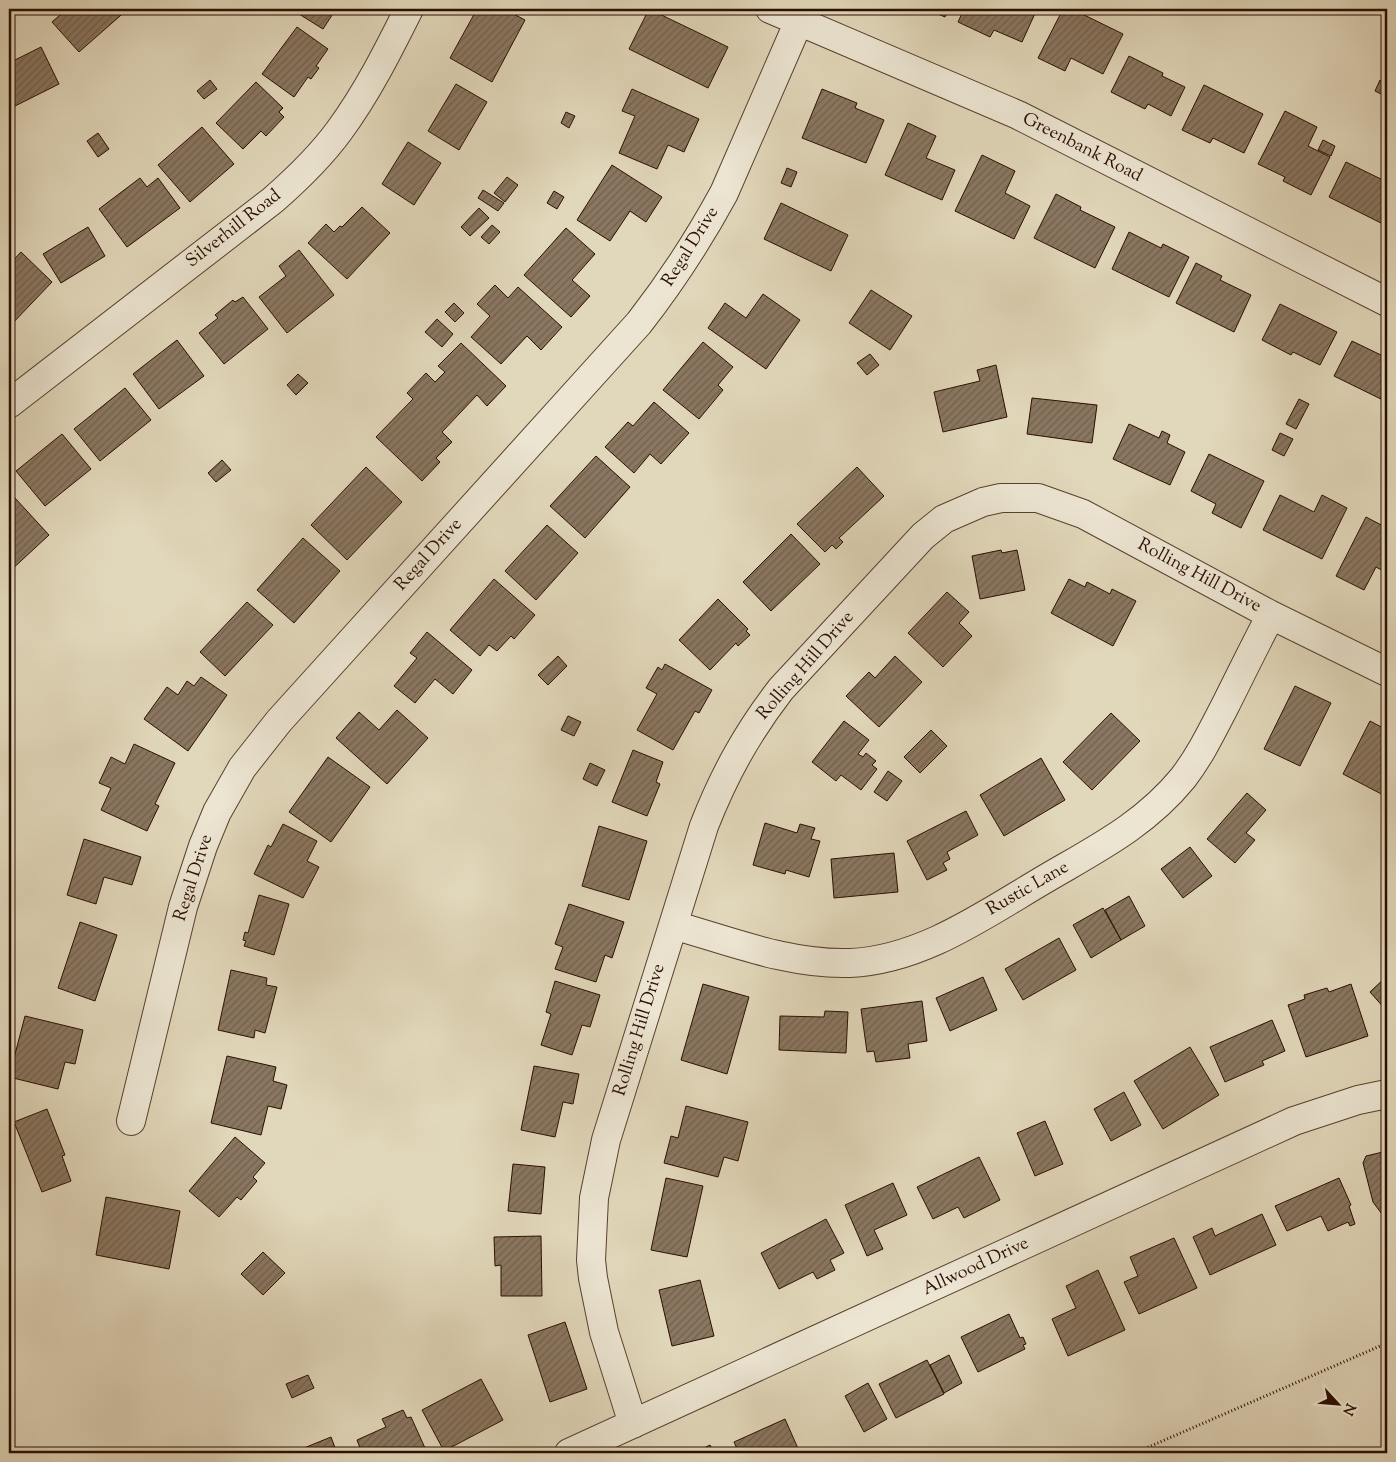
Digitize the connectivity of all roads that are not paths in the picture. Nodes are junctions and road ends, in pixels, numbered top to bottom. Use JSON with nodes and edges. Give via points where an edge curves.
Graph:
{"nodes":[{"id":1,"x":410,"y":9,"type":"edge"},
{"id":2,"x":770,"y":9,"type":"edge"},
{"id":3,"x":800,"y":21,"type":"junction"},
{"id":4,"x":1387,"y":302,"type":"edge"},
{"id":5,"x":9,"y":404,"type":"edge"},
{"id":6,"x":1271,"y":615,"type":"junction"},
{"id":7,"x":1387,"y":672,"type":"edge"},
{"id":8,"x":673,"y":925,"type":"junction"},
{"id":9,"x":1387,"y":1094,"type":"edge"},
{"id":10,"x":132,"y":1121,"type":"dead end"},
{"id":11,"x":632,"y":1424,"type":"junction"},
{"id":12,"x":569,"y":1453,"type":"edge"}],
"edges":[{"from":1,"to":5,"type":"street","name":"Silverhill Road","via":[[358,105],[304,172],[273,200]]},
{"from":2,"to":3,"type":"street","name":"Greenbank Road"},
{"from":3,"to":4,"type":"street","name":"Greenbank Road","via":[[1018,115]]},
{"from":3,"to":10,"type":"street","name":"Regal Drive","via":[[724,193],[669,284],[639,323],[278,721],[242,768],[202,846],[185,899]]},
{"from":6,"to":7,"type":"street","name":"Rolling Hill Drive"},
{"from":6,"to":8,"type":"street","name":"Rustic Lane","via":[[1194,764],[1152,812],[1124,833],[933,942],[897,956],[872,960],[849,963],[800,960]]},
{"from":6,"to":8,"type":"street","name":"Rolling Hill Drive","via":[[1083,514],[1038,498],[1001,498],[944,518],[923,536],[781,689],[743,743],[710,810]]},
{"from":8,"to":11,"type":"street","name":"Rolling Hill Drive","via":[[606,1140],[594,1198],[593,1278],[604,1332]]},
{"from":9,"to":11,"type":"street","name":"Allwood Drive","via":[[1294,1121]]},
{"from":11,"to":12,"type":"street","name":"Allwood Drive"}]}
